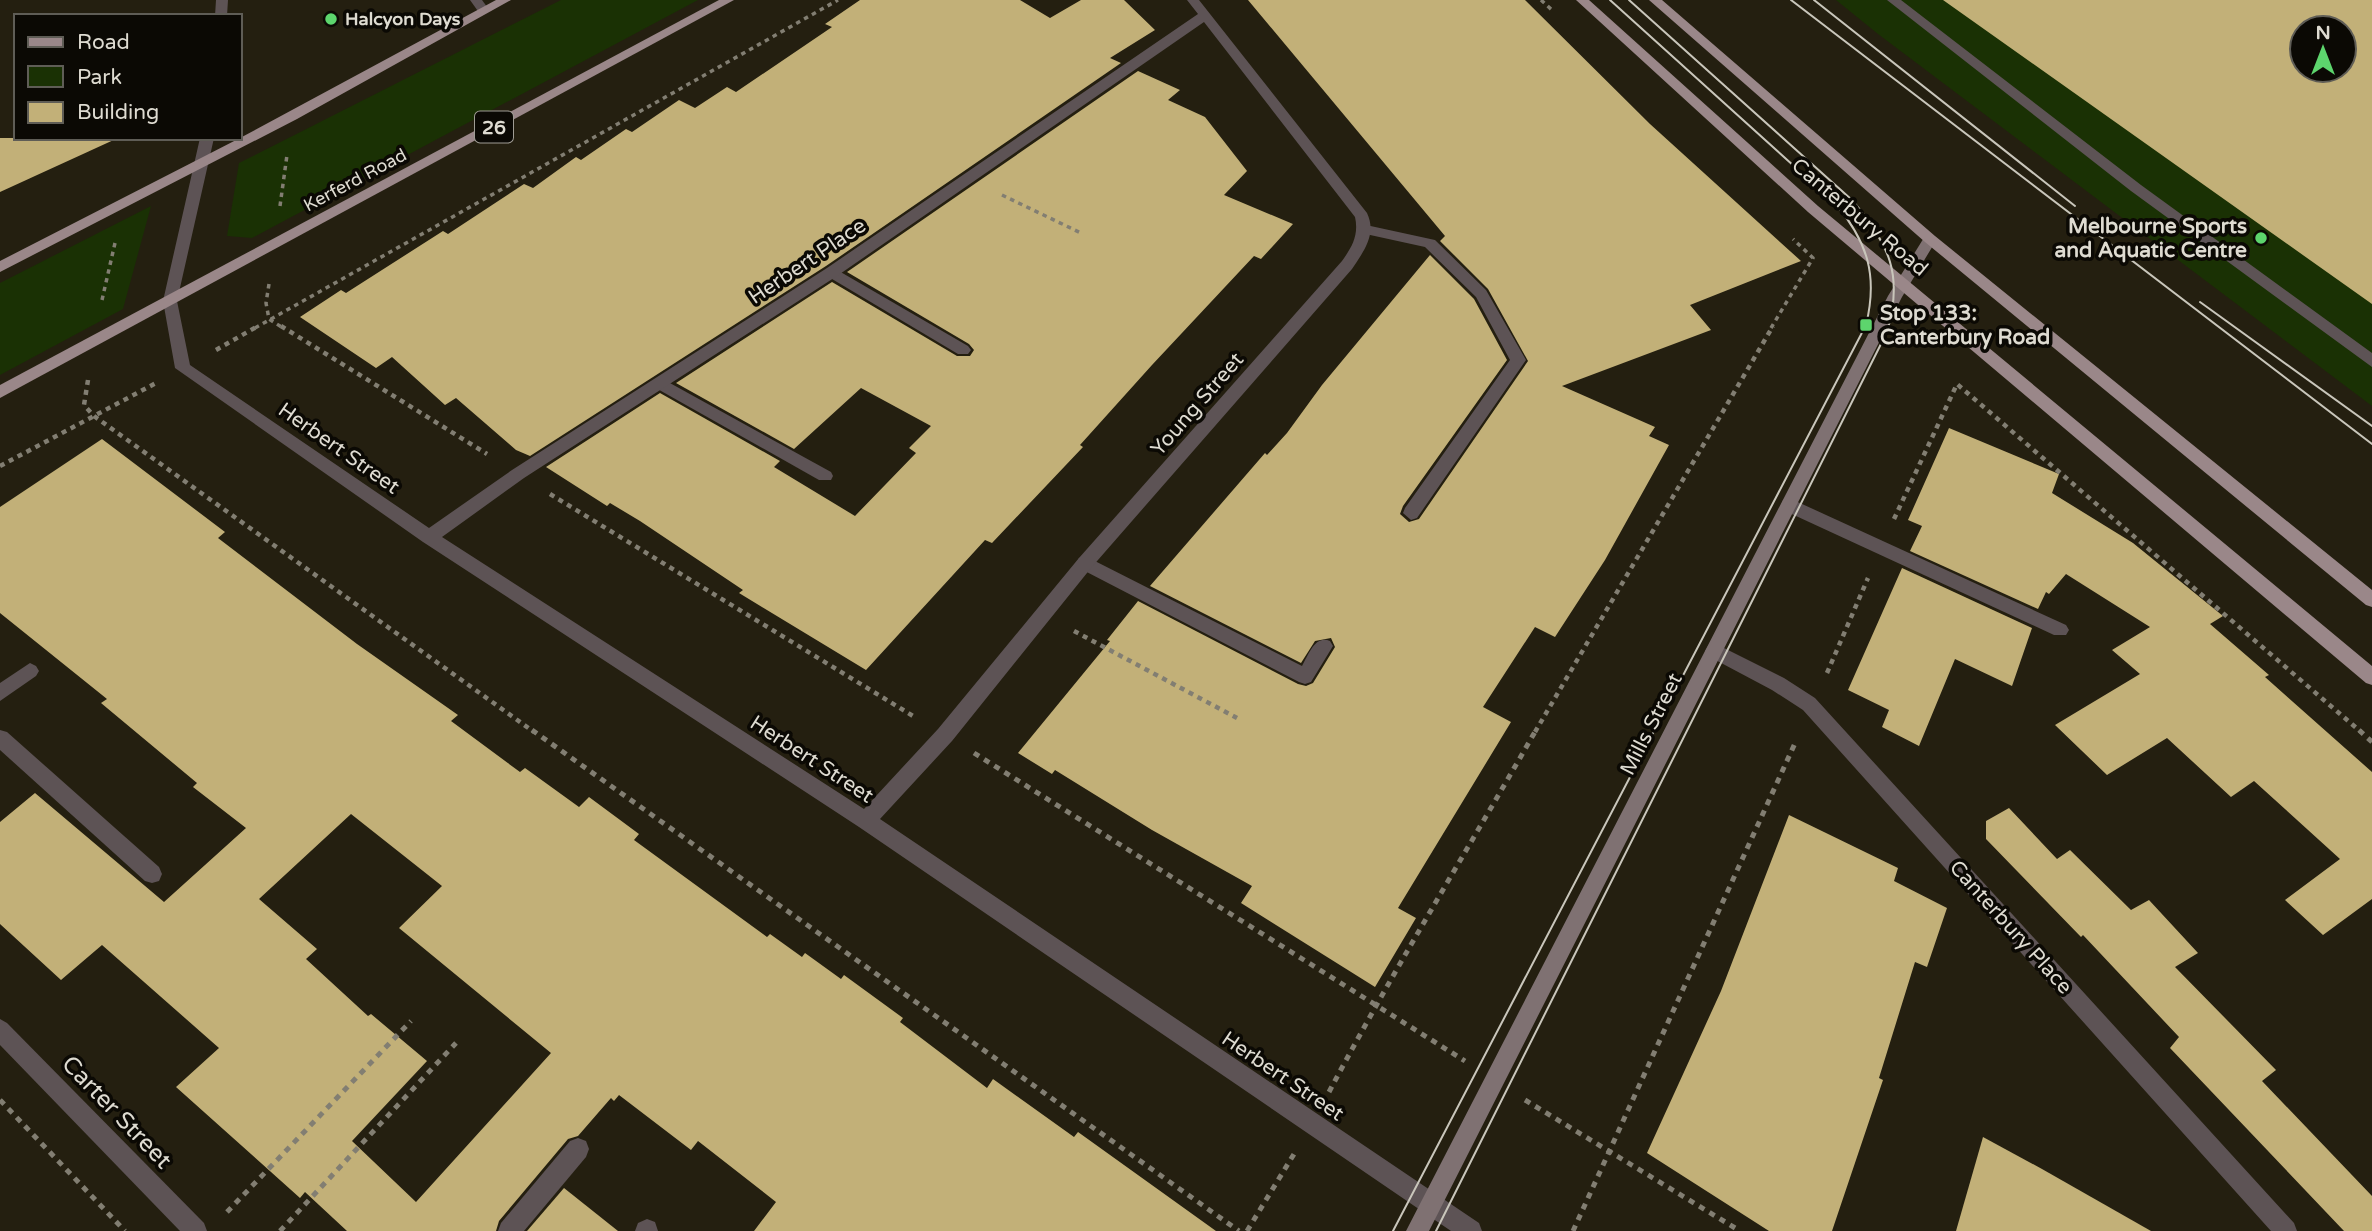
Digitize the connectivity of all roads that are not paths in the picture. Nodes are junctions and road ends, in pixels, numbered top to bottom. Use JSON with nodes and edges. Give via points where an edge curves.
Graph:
{"nodes":[{"id":1,"x":505,"y":0,"type":"edge"},
{"id":2,"x":728,"y":0,"type":"edge"},
{"id":3,"x":1193,"y":0,"type":"edge"},
{"id":4,"x":1582,"y":0,"type":"edge"},
{"id":5,"x":1655,"y":0,"type":"edge"},
{"id":6,"x":1893,"y":0,"type":"edge"},
{"id":7,"x":480,"y":5,"type":"edge"},
{"id":8,"x":1205,"y":15,"type":"junction"},
{"id":9,"x":206,"y":140,"type":"edge"},
{"id":10,"x":241,"y":140,"type":"edge"},
{"id":11,"x":242,"y":140,"type":"edge"},
{"id":12,"x":199,"y":164,"type":"junction"},
{"id":13,"x":1366,"y":230,"type":"junction"},
{"id":14,"x":1930,"y":239,"type":"junction"},
{"id":15,"x":0,"y":267,"type":"edge"},
{"id":16,"x":832,"y":272,"type":"junction"},
{"id":17,"x":1902,"y":282,"type":"junction"},
{"id":18,"x":170,"y":301,"type":"junction"},
{"id":19,"x":963,"y":350,"type":"dead end"},
{"id":20,"x":2372,"y":361,"type":"edge"},
{"id":21,"x":659,"y":383,"type":"junction"},
{"id":22,"x":0,"y":392,"type":"edge"},
{"id":23,"x":825,"y":476,"type":"dead end"},
{"id":24,"x":1789,"y":505,"type":"junction"},
{"id":25,"x":1411,"y":513,"type":"dead end"},
{"id":26,"x":429,"y":537,"type":"junction"},
{"id":27,"x":1085,"y":563,"type":"junction"},
{"id":28,"x":2372,"y":600,"type":"edge"},
{"id":29,"x":2060,"y":630,"type":"dead end"},
{"id":30,"x":1324,"y":646,"type":"dead end"},
{"id":31,"x":1714,"y":652,"type":"junction"},
{"id":32,"x":30,"y":671,"type":"dead end"},
{"id":33,"x":2372,"y":677,"type":"edge"},
{"id":34,"x":0,"y":693,"type":"edge"},
{"id":35,"x":0,"y":738,"type":"edge"},
{"id":36,"x":866,"y":821,"type":"junction"},
{"id":37,"x":152,"y":874,"type":"dead end"},
{"id":38,"x":0,"y":1030,"type":"edge"},
{"id":39,"x":578,"y":1149,"type":"dead end"},
{"id":40,"x":1431,"y":1203,"type":"junction"},
{"id":41,"x":196,"y":1231,"type":"edge"},
{"id":42,"x":509,"y":1231,"type":"edge"},
{"id":43,"x":1417,"y":1231,"type":"edge"},
{"id":44,"x":1471,"y":1231,"type":"edge"},
{"id":45,"x":2286,"y":1231,"type":"edge"}],
"edges":[{"from":1,"to":7,"type":"main road"},
{"from":2,"to":18,"type":"main road","name":"Kerferd Road","number":"26"},
{"from":3,"to":8,"type":"street"},
{"from":4,"to":17,"type":"main road","name":"Canterbury Road","via":[[1786,185]]},
{"from":5,"to":14,"type":"main road","name":"Canterbury Road"},
{"from":6,"to":20,"type":"street","via":[[2136,188]]},
{"from":7,"to":11,"type":"main road"},
{"from":8,"to":13,"type":"street","via":[[1362,216]]},
{"from":8,"to":16,"type":"street","name":"Herbert Place"},
{"from":9,"to":12,"type":"street"},
{"from":10,"to":12,"type":"main road"},
{"from":12,"to":15,"type":"main road"},
{"from":12,"to":18,"type":"street"},
{"from":13,"to":25,"type":"street","via":[[1430,243],[1481,293],[1518,360]]},
{"from":13,"to":27,"type":"street","name":"Young Street","via":[[1347,265]]},
{"from":14,"to":17,"type":"street","name":"Mills Street"},
{"from":14,"to":28,"type":"main road","name":"Canterbury Road"},
{"from":16,"to":19,"type":"street"},
{"from":16,"to":21,"type":"street","name":"Herbert Place"},
{"from":17,"to":24,"type":"street","name":"Mills Street"},
{"from":17,"to":33,"type":"main road","name":"Canterbury Road"},
{"from":18,"to":22,"type":"main road","name":"Kerferd Road","number":"26"},
{"from":18,"to":26,"type":"street","name":"Herbert Street","via":[[183,368]]},
{"from":21,"to":23,"type":"street"},
{"from":21,"to":26,"type":"street","name":"Herbert Place"},
{"from":24,"to":29,"type":"street"},
{"from":24,"to":31,"type":"street","name":"Mills Street"},
{"from":26,"to":36,"type":"street","name":"Herbert Street"},
{"from":27,"to":30,"type":"street","via":[[1306,676]]},
{"from":27,"to":36,"type":"street","name":"Young Street","via":[[945,735]]},
{"from":31,"to":40,"type":"street","name":"Mills Street"},
{"from":31,"to":45,"type":"street","name":"Canterbury Place","via":[[1809,704]]},
{"from":32,"to":34,"type":"street"},
{"from":35,"to":37,"type":"street"},
{"from":36,"to":40,"type":"street","name":"Herbert Street"},
{"from":38,"to":41,"type":"street","name":"Carter Street"},
{"from":39,"to":42,"type":"street"},
{"from":40,"to":43,"type":"street","name":"Mills Street"},
{"from":40,"to":44,"type":"street","name":"Herbert Street"}]}
